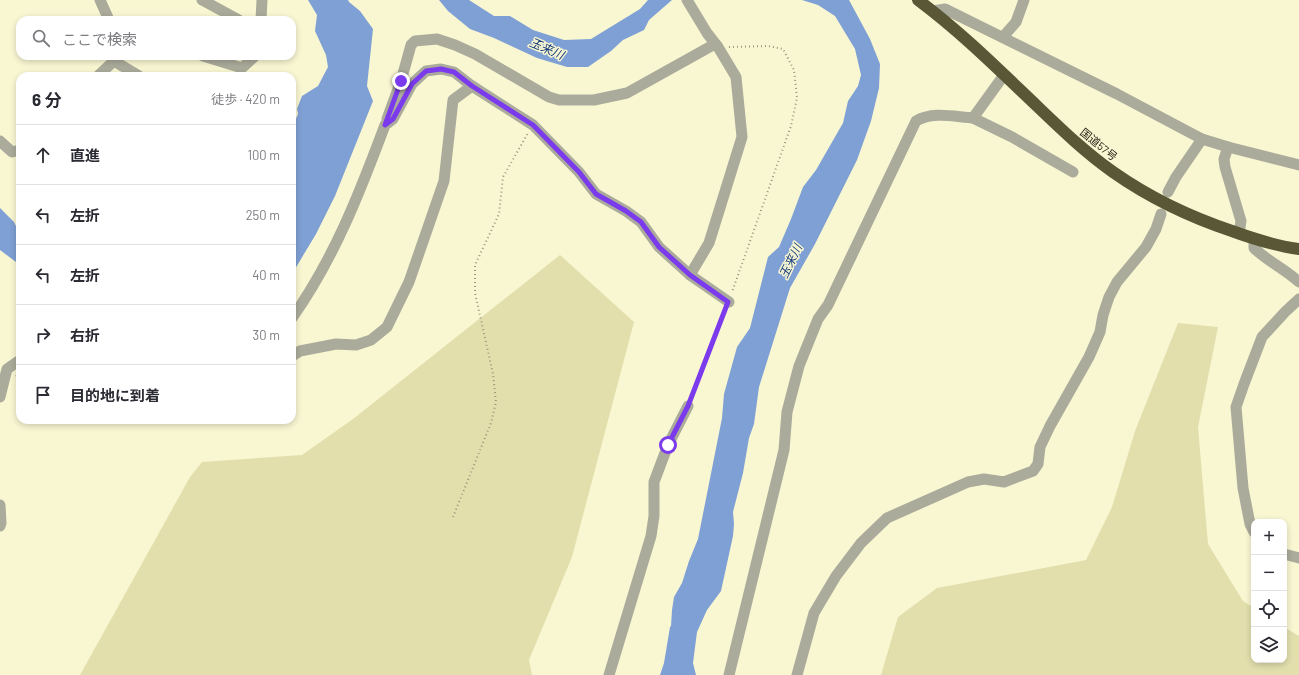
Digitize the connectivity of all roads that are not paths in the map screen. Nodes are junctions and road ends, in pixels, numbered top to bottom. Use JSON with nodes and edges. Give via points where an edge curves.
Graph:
{"nodes":[{"id":1,"x":100,"y":0,"type":"edge"},
{"id":2,"x":202,"y":0,"type":"edge"},
{"id":3,"x":262,"y":0,"type":"edge"},
{"id":4,"x":687,"y":0,"type":"edge"},
{"id":5,"x":918,"y":0,"type":"edge"},
{"id":6,"x":1024,"y":0,"type":"edge"},
{"id":7,"x":933,"y":11,"type":"junction"},
{"id":8,"x":107,"y":16,"type":"edge"},
{"id":9,"x":232,"y":16,"type":"edge"},
{"id":10,"x":261,"y":16,"type":"edge"},
{"id":11,"x":1003,"y":37,"type":"junction"},
{"id":12,"x":716,"y":45,"type":"junction"},
{"id":13,"x":114,"y":60,"type":"edge"},
{"id":14,"x":119,"y":60,"type":"edge"},
{"id":15,"x":216,"y":60,"type":"edge"},
{"id":16,"x":250,"y":60,"type":"edge"},
{"id":17,"x":102,"y":72,"type":"edge"},
{"id":18,"x":134,"y":72,"type":"edge"},
{"id":19,"x":1004,"y":75,"type":"junction"},
{"id":20,"x":472,"y":86,"type":"junction"},
{"id":21,"x":973,"y":118,"type":"junction"},
{"id":22,"x":385,"y":125,"type":"junction"},
{"id":23,"x":1202,"y":139,"type":"junction"},
{"id":24,"x":0,"y":141,"type":"edge"},
{"id":25,"x":1228,"y":147,"type":"junction"},
{"id":26,"x":16,"y":151,"type":"edge"},
{"id":27,"x":1299,"y":165,"type":"edge"},
{"id":28,"x":1073,"y":172,"type":"dead end"},
{"id":29,"x":1168,"y":192,"type":"dead end"},
{"id":30,"x":1161,"y":214,"type":"dead end"},
{"id":31,"x":1239,"y":234,"type":"junction"},
{"id":32,"x":1254,"y":238,"type":"junction"},
{"id":33,"x":1299,"y":249,"type":"edge"},
{"id":34,"x":690,"y":275,"type":"junction"},
{"id":35,"x":1299,"y":282,"type":"edge"},
{"id":36,"x":1299,"y":299,"type":"edge"},
{"id":37,"x":728,"y":302,"type":"road end"},
{"id":38,"x":296,"y":313,"type":"edge"},
{"id":39,"x":296,"y":354,"type":"edge"},
{"id":40,"x":16,"y":361,"type":"edge"},
{"id":41,"x":4,"y":365,"type":"edge"},
{"id":42,"x":0,"y":397,"type":"edge"},
{"id":43,"x":688,"y":406,"type":"road end"},
{"id":44,"x":0,"y":505,"type":"edge"},
{"id":45,"x":0,"y":526,"type":"edge"},
{"id":46,"x":1251,"y":526,"type":"edge"},
{"id":47,"x":1287,"y":555,"type":"edge"},
{"id":48,"x":1299,"y":558,"type":"edge"},
{"id":49,"x":609,"y":675,"type":"edge"},
{"id":50,"x":729,"y":675,"type":"edge"},
{"id":51,"x":797,"y":675,"type":"edge"}],
"edges":[{"from":1,"to":8,"type":"street"},
{"from":2,"to":9,"type":"street"},
{"from":3,"to":10,"type":"street"},
{"from":4,"to":12,"type":"street"},
{"from":5,"to":7,"type":"highway","name":"国道57号"},
{"from":6,"to":11,"type":"street","via":[[1016,22]]},
{"from":7,"to":11,"type":"street","via":[[945,9]]},
{"from":7,"to":19,"type":"highway","name":"国道57号"},
{"from":11,"to":23,"type":"street"},
{"from":12,"to":22,"type":"street","via":[[627,93],[594,100],[559,100],[549,97],[455,45],[437,39],[415,41],[411,45]]},
{"from":12,"to":34,"type":"street","via":[[736,77],[742,137],[709,243]]},
{"from":13,"to":17,"type":"street"},
{"from":14,"to":18,"type":"street"},
{"from":15,"to":16,"type":"street","via":[[242,68]]},
{"from":19,"to":21,"type":"street"},
{"from":19,"to":31,"type":"highway","name":"国道57号","via":[[1093,157],[1120,176],[1175,208]]},
{"from":20,"to":22,"type":"street","via":[[454,72],[441,69],[426,71],[412,84],[393,119]]},
{"from":20,"to":34,"type":"street","via":[[533,125],[579,172],[596,194],[641,222],[659,247]]},
{"from":20,"to":39,"type":"street","via":[[453,100],[444,182],[409,282],[387,327],[372,340],[356,345],[336,344]]},
{"from":21,"to":28,"type":"street","via":[[1012,136]]},
{"from":21,"to":50,"type":"street","via":[[936,115],[916,121],[828,305],[818,319],[799,366],[787,412],[784,450]]},
{"from":22,"to":38,"type":"street","via":[[360,191],[333,251]]},
{"from":23,"to":25,"type":"street"},
{"from":23,"to":29,"type":"street"},
{"from":24,"to":26,"type":"street","via":[[12,152]]},
{"from":25,"to":27,"type":"street"},
{"from":25,"to":31,"type":"street","via":[[1224,159],[1225,167],[1241,221]]},
{"from":30,"to":51,"type":"street","via":[[1146,247],[1117,282],[1109,297],[1100,332],[1050,426],[1040,447],[1038,464],[1033,471],[1004,482],[984,479],[968,482],[887,518],[862,543],[836,576],[814,613]]},
{"from":31,"to":32,"type":"highway","name":"国道57号"},
{"from":32,"to":33,"type":"highway","name":"国道57号"},
{"from":32,"to":35,"type":"street","via":[[1254,248],[1262,256]]},
{"from":34,"to":37,"type":"street"},
{"from":36,"to":46,"type":"street","via":[[1262,337],[1236,407],[1243,488]]},
{"from":40,"to":41,"type":"street"},
{"from":41,"to":42,"type":"street"},
{"from":43,"to":49,"type":"street","via":[[668,445],[654,482],[651,536]]},
{"from":44,"to":45,"type":"street"},
{"from":47,"to":48,"type":"street"}]}
